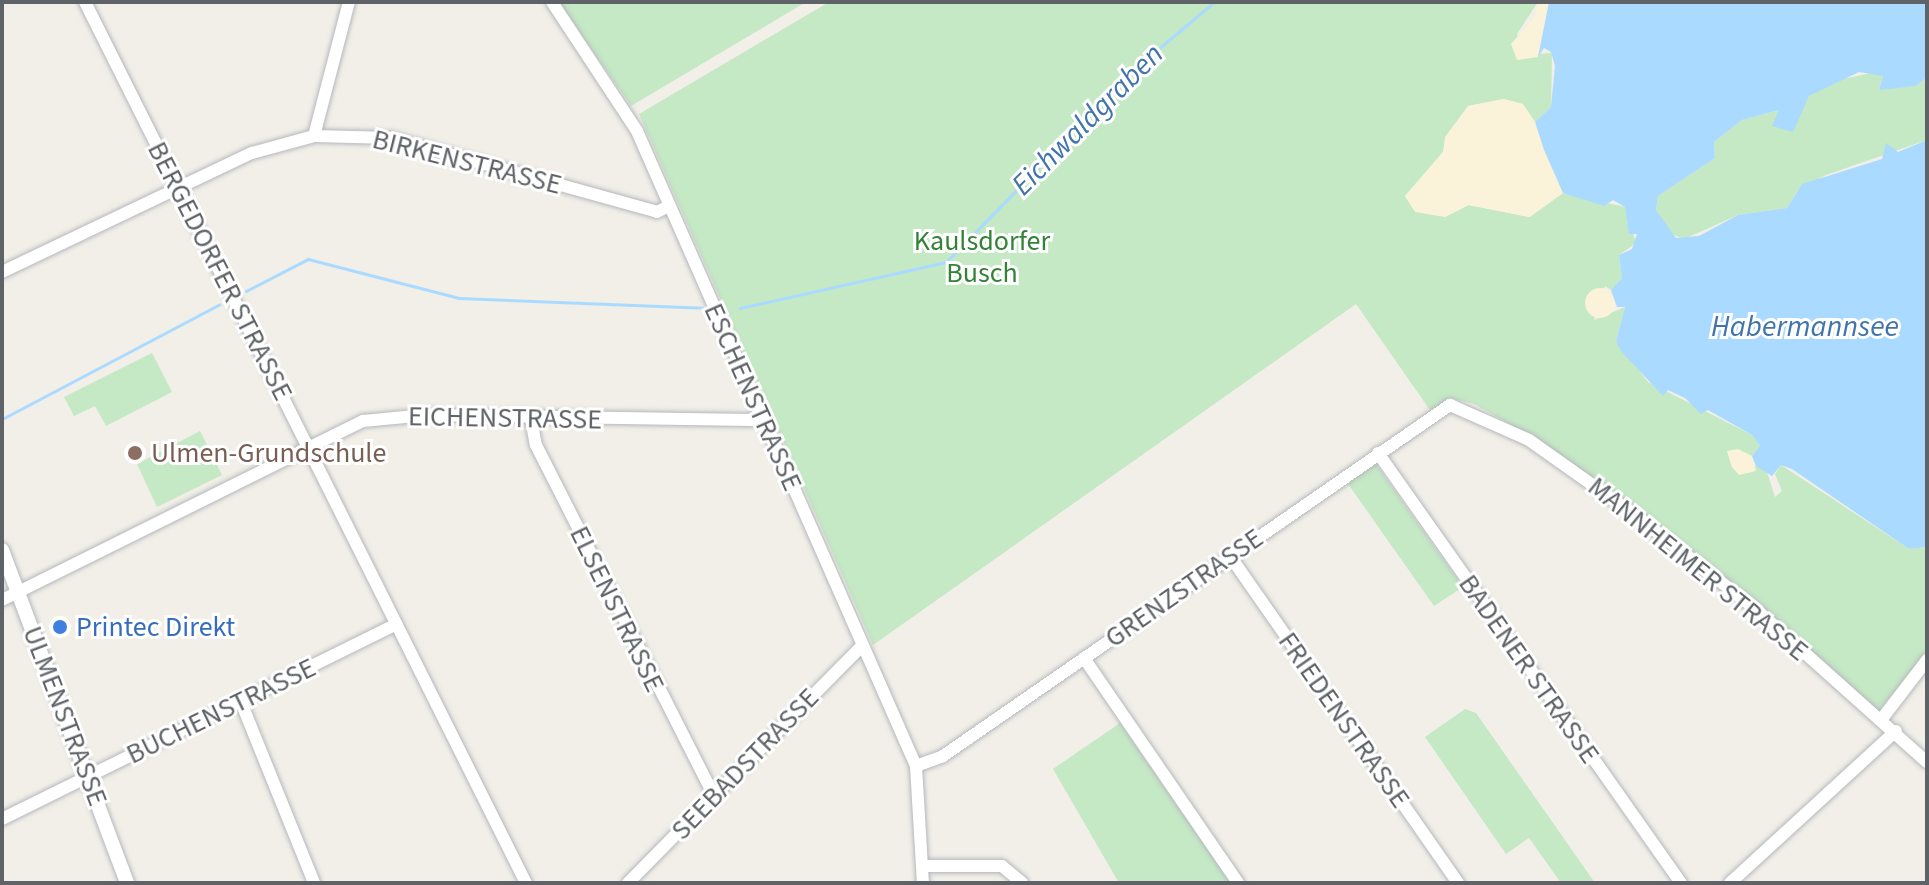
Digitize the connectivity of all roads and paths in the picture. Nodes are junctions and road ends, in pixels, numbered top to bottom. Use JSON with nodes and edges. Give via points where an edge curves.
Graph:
{"nodes":[{"id":1,"x":85,"y":2,"type":"edge"},
{"id":2,"x":349,"y":2,"type":"edge"},
{"id":3,"x":552,"y":2,"type":"edge"},
{"id":4,"x":314,"y":136,"type":"junction"},
{"id":5,"x":178,"y":187,"type":"junction"},
{"id":6,"x":669,"y":206,"type":"junction"},
{"id":7,"x":2,"y":272,"type":"edge"},
{"id":8,"x":1450,"y":405,"type":"joint"},
{"id":9,"x":760,"y":413,"type":"junction"},
{"id":10,"x":531,"y":418,"type":"junction"},
{"id":11,"x":308,"y":447,"type":"junction"},
{"id":12,"x":1378,"y":453,"type":"junction"},
{"id":13,"x":2,"y":550,"type":"edge"},
{"id":14,"x":1230,"y":556,"type":"junction"},
{"id":15,"x":17,"y":591,"type":"junction"},
{"id":16,"x":2,"y":600,"type":"edge"},
{"id":17,"x":396,"y":624,"type":"junction"},
{"id":18,"x":863,"y":645,"type":"junction"},
{"id":19,"x":1084,"y":658,"type":"junction"},
{"id":20,"x":1927,"y":660,"type":"edge"},
{"id":21,"x":241,"y":702,"type":"junction"},
{"id":22,"x":1881,"y":720,"type":"junction"},
{"id":23,"x":1896,"y":731,"type":"junction"},
{"id":24,"x":1927,"y":762,"type":"edge"},
{"id":25,"x":916,"y":766,"type":"junction"},
{"id":26,"x":88,"y":775,"type":"junction"},
{"id":27,"x":714,"y":796,"type":"junction"},
{"id":28,"x":2,"y":819,"type":"edge"},
{"id":29,"x":923,"y":866,"type":"junction"},
{"id":30,"x":127,"y":883,"type":"edge"},
{"id":31,"x":314,"y":883,"type":"edge"},
{"id":32,"x":526,"y":883,"type":"edge"},
{"id":33,"x":628,"y":883,"type":"edge"},
{"id":34,"x":923,"y":883,"type":"edge"},
{"id":35,"x":1022,"y":883,"type":"edge"},
{"id":36,"x":1238,"y":883,"type":"edge"},
{"id":37,"x":1458,"y":883,"type":"edge"},
{"id":38,"x":1681,"y":883,"type":"edge"},
{"id":39,"x":1730,"y":883,"type":"edge"}],
"edges":[{"from":1,"to":5,"type":"street","name":"BERGEDORFER STRASSE"},
{"from":2,"to":4,"type":"street"},
{"from":3,"to":6,"type":"street","name":"ESCHENSTRASSE","via":[[637,131]]},
{"from":4,"to":5,"type":"street","name":"BIRKENSTRASSE","via":[[252,153]]},
{"from":4,"to":6,"type":"street","name":"BIRKENSTRASSE","via":[[391,138],[657,212]]},
{"from":5,"to":7,"type":"street","name":"BIRKENSTRASSE"},
{"from":5,"to":11,"type":"street","name":"BERGEDORFER STRASSE"},
{"from":6,"to":9,"type":"street","name":"ESCHENSTRASSE"},
{"from":8,"to":12,"type":"street","name":"GRENZSTRASSE"},
{"from":8,"to":22,"type":"street","name":"MANNHEIMER STRASSE","via":[[1486,416],[1588,480],[1759,612]]},
{"from":9,"to":10,"type":"street","name":"EICHENSTRASSE","via":[[751,420]]},
{"from":9,"to":18,"type":"street","name":"ESCHENSTRASSE"},
{"from":10,"to":11,"type":"street","name":"EICHENSTRASSE","via":[[390,417]]},
{"from":10,"to":27,"type":"street","name":"ELSENSTRASSE","via":[[536,445]]},
{"from":11,"to":15,"type":"street","name":"EICHENSTRASSE"},
{"from":11,"to":17,"type":"street","name":"BERGEDORFER STRASSE"},
{"from":12,"to":14,"type":"street","name":"GRENZSTRASSE"},
{"from":12,"to":38,"type":"street","name":"BADENER STRASSE"},
{"from":13,"to":15,"type":"street","name":"ULMENSTRASSE"},
{"from":14,"to":19,"type":"street","name":"GRENZSTRASSE"},
{"from":14,"to":37,"type":"street","name":"FRIEDENSTRASSE"},
{"from":15,"to":16,"type":"street","name":"EICHENSTRASSE"},
{"from":15,"to":26,"type":"street","name":"ULMENSTRASSE"},
{"from":17,"to":21,"type":"street","name":"BUCHENSTRASSE"},
{"from":17,"to":32,"type":"street","name":"BERGEDORFER STRASSE"},
{"from":18,"to":25,"type":"street","name":"ESCHENSTRASSE"},
{"from":18,"to":27,"type":"street","name":"SEEBADSTRASSE"},
{"from":19,"to":25,"type":"street","name":"GRENZSTRASSE","via":[[943,756]]},
{"from":19,"to":36,"type":"street"},
{"from":20,"to":22,"type":"street"},
{"from":21,"to":26,"type":"street","name":"BUCHENSTRASSE"},
{"from":21,"to":31,"type":"street"},
{"from":22,"to":23,"type":"street","name":"MANNHEIMER STRASSE"},
{"from":23,"to":24,"type":"street","name":"MANNHEIMER STRASSE"},
{"from":23,"to":39,"type":"street"},
{"from":25,"to":29,"type":"street","name":"ESCHENSTRASSE"},
{"from":26,"to":28,"type":"street","name":"BUCHENSTRASSE"},
{"from":26,"to":30,"type":"street","name":"ULMENSTRASSE"},
{"from":27,"to":33,"type":"street","name":"SEEBADSTRASSE"},
{"from":29,"to":34,"type":"street","name":"ESCHENSTRASSE"},
{"from":29,"to":35,"type":"street","via":[[1002,866]]}]}
